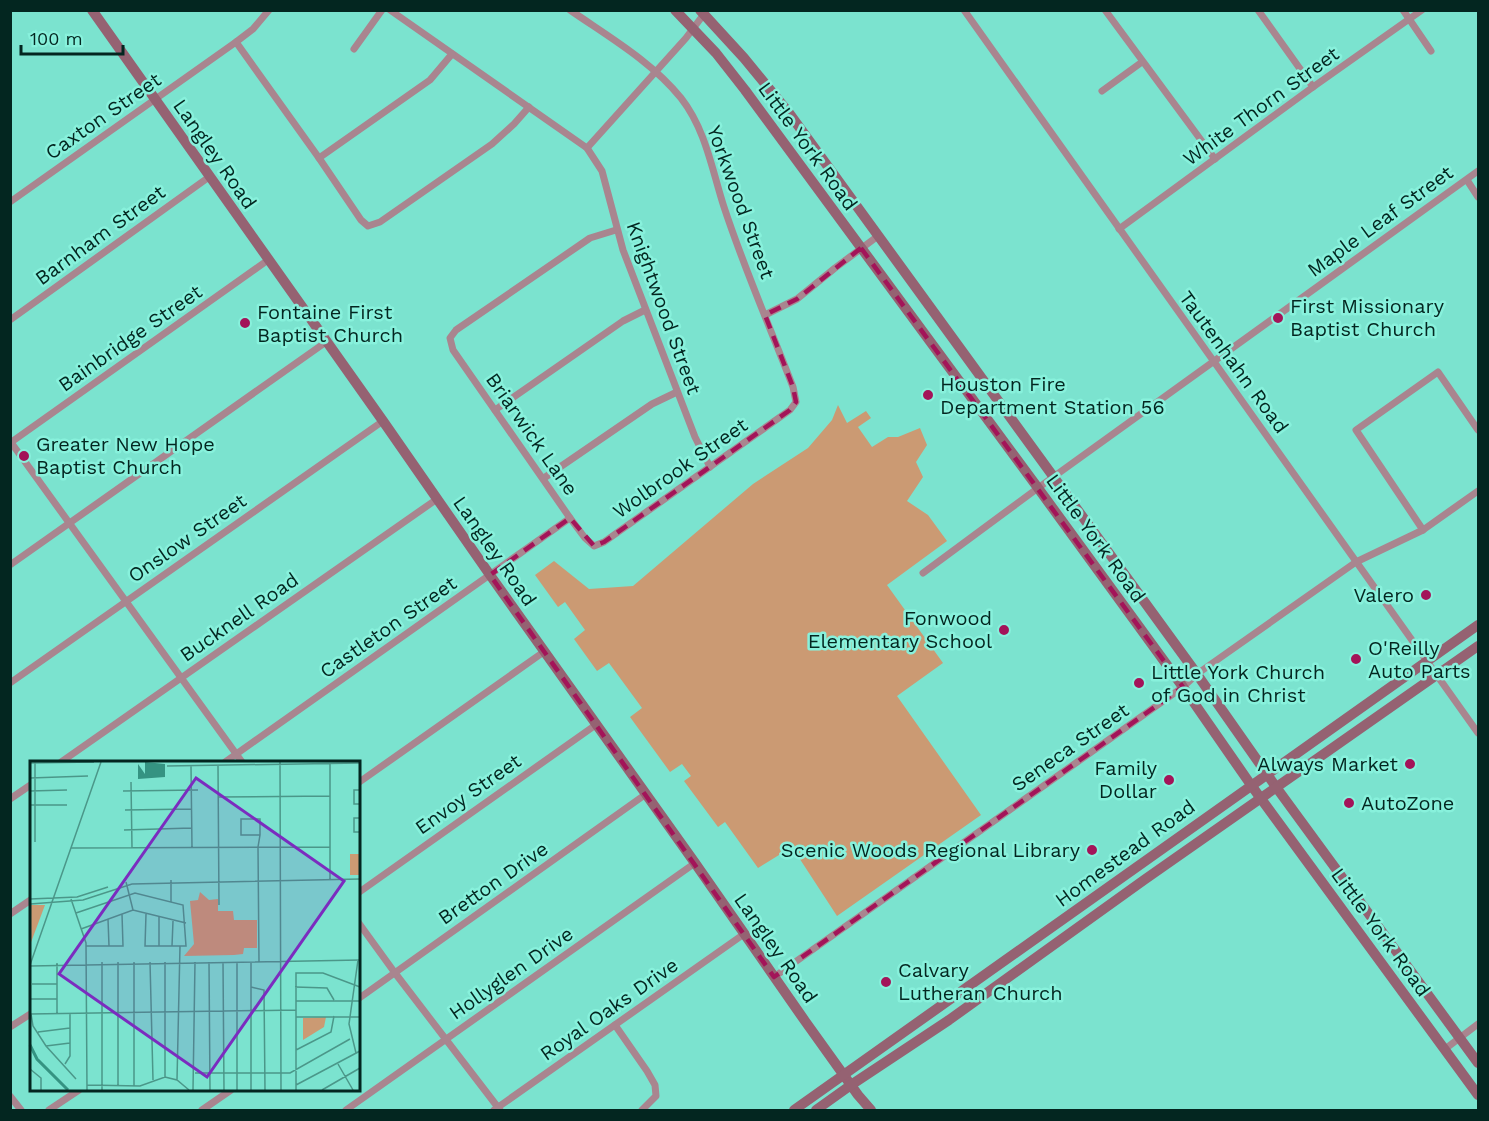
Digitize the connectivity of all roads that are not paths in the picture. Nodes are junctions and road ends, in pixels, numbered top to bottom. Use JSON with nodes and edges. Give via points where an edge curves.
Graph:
{"nodes":[{"id":1,"x":92,"y":10,"type":"edge"},
{"id":2,"x":269,"y":10,"type":"edge"},
{"id":3,"x":382,"y":10,"type":"edge"},
{"id":4,"x":390,"y":10,"type":"edge"},
{"id":5,"x":570,"y":10,"type":"edge"},
{"id":6,"x":675,"y":10,"type":"edge"},
{"id":7,"x":964,"y":10,"type":"edge"},
{"id":8,"x":1105,"y":10,"type":"edge"},
{"id":9,"x":1258,"y":10,"type":"edge"},
{"id":10,"x":1403,"y":10,"type":"edge"},
{"id":11,"x":1422,"y":10,"type":"edge"},
{"id":12,"x":702,"y":13,"type":"edge"},
{"id":13,"x":1410,"y":20,"type":"junction"},
{"id":14,"x":694,"y":29,"type":"junction"},
{"id":15,"x":236,"y":42,"type":"junction"},
{"id":16,"x":354,"y":49,"type":"dead end"},
{"id":17,"x":1431,"y":51,"type":"dead end"},
{"id":18,"x":452,"y":54,"type":"junction"},
{"id":19,"x":1142,"y":62,"type":"junction"},
{"id":20,"x":656,"y":72,"type":"junction"},
{"id":21,"x":1314,"y":87,"type":"junction"},
{"id":22,"x":769,"y":88,"type":"junction"},
{"id":23,"x":1102,"y":91,"type":"dead end"},
{"id":24,"x":155,"y":100,"type":"junction"},
{"id":25,"x":752,"y":101,"type":"junction"},
{"id":26,"x":529,"y":107,"type":"junction"},
{"id":27,"x":811,"y":142,"type":"junction"},
{"id":28,"x":588,"y":148,"type":"junction"},
{"id":29,"x":793,"y":155,"type":"junction"},
{"id":30,"x":319,"y":158,"type":"junction"},
{"id":31,"x":1215,"y":159,"type":"junction"},
{"id":32,"x":1479,"y":171,"type":"edge"},
{"id":33,"x":209,"y":177,"type":"junction"},
{"id":34,"x":1467,"y":180,"type":"junction"},
{"id":35,"x":1479,"y":197,"type":"edge"},
{"id":36,"x":10,"y":202,"type":"edge"},
{"id":37,"x":1119,"y":229,"type":"junction"},
{"id":38,"x":616,"y":230,"type":"junction"},
{"id":39,"x":878,"y":236,"type":"junction"},
{"id":40,"x":861,"y":248,"type":"junction"},
{"id":41,"x":268,"y":260,"type":"junction"},
{"id":42,"x":645,"y":310,"type":"junction"},
{"id":43,"x":765,"y":315,"type":"junction"},
{"id":44,"x":10,"y":320,"type":"edge"},
{"id":45,"x":326,"y":342,"type":"junction"},
{"id":46,"x":965,"y":356,"type":"junction"},
{"id":47,"x":1214,"y":362,"type":"junction"},
{"id":48,"x":949,"y":368,"type":"junction"},
{"id":49,"x":984,"y":381,"type":"junction"},
{"id":50,"x":677,"y":392,"type":"junction"},
{"id":51,"x":967,"y":392,"type":"junction"},
{"id":52,"x":495,"y":410,"type":"junction"},
{"id":53,"x":784,"y":414,"type":"joint"},
{"id":54,"x":383,"y":422,"type":"junction"},
{"id":55,"x":1479,"y":430,"type":"edge"},
{"id":56,"x":11,"y":442,"type":"edge"},
{"id":57,"x":710,"y":467,"type":"junction"},
{"id":58,"x":1054,"y":477,"type":"junction"},
{"id":59,"x":544,"y":478,"type":"junction"},
{"id":60,"x":1038,"y":488,"type":"junction"},
{"id":61,"x":1479,"y":491,"type":"edge"},
{"id":62,"x":437,"y":499,"type":"junction"},
{"id":63,"x":570,"y":518,"type":"junction"},
{"id":64,"x":69,"y":524,"type":"junction"},
{"id":65,"x":1423,"y":530,"type":"junction"},
{"id":66,"x":594,"y":546,"type":"joint"},
{"id":67,"x":1356,"y":562,"type":"junction"},
{"id":68,"x":10,"y":565,"type":"edge"},
{"id":69,"x":922,"y":573,"type":"dead end"},
{"id":70,"x":490,"y":575,"type":"junction"},
{"id":71,"x":125,"y":602,"type":"junction"},
{"id":72,"x":1479,"y":625,"type":"edge"},
{"id":73,"x":1479,"y":646,"type":"edge"},
{"id":74,"x":545,"y":651,"type":"junction"},
{"id":75,"x":1428,"y":661,"type":"junction"},
{"id":76,"x":1197,"y":674,"type":"junction"},
{"id":77,"x":1437,"y":674,"type":"junction"},
{"id":78,"x":181,"y":678,"type":"junction"},
{"id":79,"x":10,"y":683,"type":"edge"},
{"id":80,"x":1183,"y":687,"type":"junction"},
{"id":81,"x":597,"y":724,"type":"junction"},
{"id":82,"x":1479,"y":733,"type":"edge"},
{"id":83,"x":236,"y":754,"type":"junction"},
{"id":84,"x":62,"y":761,"type":"edge"},
{"id":85,"x":226,"y":761,"type":"edge"},
{"id":86,"x":241,"y":761,"type":"edge"},
{"id":87,"x":1268,"y":775,"type":"junction"},
{"id":88,"x":360,"y":782,"type":"edge"},
{"id":89,"x":30,"y":785,"type":"edge"},
{"id":90,"x":1251,"y":785,"type":"junction"},
{"id":91,"x":1276,"y":787,"type":"junction"},
{"id":92,"x":646,"y":794,"type":"junction"},
{"id":93,"x":1260,"y":798,"type":"junction"},
{"id":94,"x":10,"y":799,"type":"edge"},
{"id":95,"x":695,"y":863,"type":"junction"},
{"id":96,"x":1136,"y":868,"type":"junction"},
{"id":97,"x":1144,"y":880,"type":"junction"},
{"id":98,"x":360,"y":891,"type":"edge"},
{"id":99,"x":1354,"y":892,"type":"junction"},
{"id":100,"x":30,"y":900,"type":"edge"},
{"id":101,"x":1338,"y":903,"type":"junction"},
{"id":102,"x":10,"y":914,"type":"edge"},
{"id":103,"x":360,"y":925,"type":"edge"},
{"id":104,"x":744,"y":934,"type":"junction"},
{"id":105,"x":395,"y":973,"type":"junction"},
{"id":106,"x":774,"y":976,"type":"junction"},
{"id":107,"x":360,"y":998,"type":"edge"},
{"id":108,"x":939,"y":1008,"type":"junction"},
{"id":109,"x":30,"y":1013,"type":"edge"},
{"id":110,"x":949,"y":1020,"type":"junction"},
{"id":111,"x":1479,"y":1024,"type":"edge"},
{"id":112,"x":615,"y":1025,"type":"junction"},
{"id":113,"x":10,"y":1027,"type":"edge"},
{"id":114,"x":1460,"y":1037,"type":"junction"},
{"id":115,"x":447,"y":1040,"type":"junction"},
{"id":116,"x":1445,"y":1049,"type":"junction"},
{"id":117,"x":1479,"y":1063,"type":"edge"},
{"id":118,"x":844,"y":1075,"type":"junction"},
{"id":119,"x":851,"y":1085,"type":"junction"},
{"id":120,"x":76,"y":1091,"type":"edge"},
{"id":121,"x":228,"y":1091,"type":"edge"},
{"id":122,"x":1479,"y":1095,"type":"edge"},
{"id":123,"x":10,"y":1096,"type":"edge"},
{"id":124,"x":21,"y":1110,"type":"edge"},
{"id":125,"x":49,"y":1110,"type":"edge"},
{"id":126,"x":202,"y":1110,"type":"edge"},
{"id":127,"x":346,"y":1110,"type":"edge"},
{"id":128,"x":497,"y":1110,"type":"edge"},
{"id":129,"x":642,"y":1110,"type":"edge"},
{"id":130,"x":794,"y":1110,"type":"edge"},
{"id":131,"x":816,"y":1110,"type":"edge"},
{"id":132,"x":871,"y":1110,"type":"edge"}],
"edges":[{"from":1,"to":24,"type":"main road","name":"Langley Road"},
{"from":2,"to":15,"type":"street","name":"Caxton Street"},
{"from":3,"to":16,"type":"street"},
{"from":4,"to":18,"type":"street","name":"Knightwood Street"},
{"from":5,"to":20,"type":"street","name":"Yorkwood Street"},
{"from":6,"to":14,"type":"main road","name":"Little York Road"},
{"from":7,"to":37,"type":"street","name":"Tautenhahn Road"},
{"from":8,"to":19,"type":"street"},
{"from":9,"to":21,"type":"street"},
{"from":10,"to":13,"type":"street"},
{"from":11,"to":13,"type":"street","name":"White Thorn Street"},
{"from":12,"to":14,"type":"street"},
{"from":12,"to":22,"type":"main road","name":"Little York Road"},
{"from":13,"to":17,"type":"street"},
{"from":13,"to":21,"type":"street","name":"White Thorn Street"},
{"from":14,"to":20,"type":"street"},
{"from":14,"to":25,"type":"main road","name":"Little York Road"},
{"from":15,"to":24,"type":"street","name":"Caxton Street"},
{"from":15,"to":30,"type":"street"},
{"from":18,"to":26,"type":"street","name":"Knightwood Street"},
{"from":18,"to":30,"type":"street","via":[[430,80]]},
{"from":19,"to":23,"type":"street"},
{"from":19,"to":31,"type":"street"},
{"from":20,"to":28,"type":"street"},
{"from":20,"to":43,"type":"street","name":"Yorkwood Street","via":[[682,100],[701,132],[724,207]]},
{"from":21,"to":31,"type":"street","name":"White Thorn Street"},
{"from":22,"to":25,"type":"main road"},
{"from":22,"to":27,"type":"main road","name":"Little York Road"},
{"from":24,"to":33,"type":"main road","name":"Langley Road"},
{"from":24,"to":36,"type":"street","name":"Caxton Street"},
{"from":25,"to":29,"type":"main road","name":"Little York Road"},
{"from":26,"to":28,"type":"street","name":"Knightwood Street"},
{"from":26,"to":30,"type":"street","via":[[492,144],[380,222],[368,226]]},
{"from":27,"to":29,"type":"main road"},
{"from":27,"to":39,"type":"main road","name":"Little York Road"},
{"from":28,"to":38,"type":"street","name":"Knightwood Street","via":[[602,171]]},
{"from":29,"to":40,"type":"main road","name":"Little York Road"},
{"from":31,"to":37,"type":"street","name":"White Thorn Street"},
{"from":32,"to":34,"type":"street","name":"Maple Leaf Street"},
{"from":33,"to":41,"type":"main road","name":"Langley Road"},
{"from":33,"to":44,"type":"street","name":"Barnham Street"},
{"from":34,"to":35,"type":"street"},
{"from":34,"to":47,"type":"street","name":"Maple Leaf Street"},
{"from":37,"to":47,"type":"street","name":"Tautenhahn Road"},
{"from":38,"to":42,"type":"street","name":"Knightwood Street"},
{"from":38,"to":52,"type":"street","name":"Briarwick Lane","via":[[590,238],[456,330],[450,338],[453,350]]},
{"from":39,"to":40,"type":"street"},
{"from":39,"to":46,"type":"main road","name":"Little York Road"},
{"from":40,"to":43,"type":"street","via":[[796,299]]},
{"from":40,"to":48,"type":"main road","name":"Little York Road"},
{"from":41,"to":45,"type":"main road","name":"Langley Road"},
{"from":41,"to":56,"type":"street","name":"Bainbridge Street"},
{"from":42,"to":50,"type":"street","name":"Knightwood Street"},
{"from":42,"to":52,"type":"street","via":[[623,321]]},
{"from":43,"to":53,"type":"street","name":"Yorkwood Street","via":[[796,402]]},
{"from":45,"to":54,"type":"main road","name":"Langley Road"},
{"from":45,"to":64,"type":"street"},
{"from":46,"to":48,"type":"main road"},
{"from":46,"to":49,"type":"main road","name":"Little York Road"},
{"from":47,"to":58,"type":"street","name":"Maple Leaf Street"},
{"from":47,"to":67,"type":"street","name":"Tautenhahn Road"},
{"from":48,"to":51,"type":"main road","name":"Little York Road"},
{"from":49,"to":51,"type":"main road"},
{"from":49,"to":58,"type":"main road","name":"Little York Road"},
{"from":50,"to":57,"type":"street","name":"Knightwood Street"},
{"from":50,"to":59,"type":"street","via":[[652,404]]},
{"from":51,"to":60,"type":"main road","name":"Little York Road"},
{"from":52,"to":59,"type":"street","name":"Briarwick Lane"},
{"from":53,"to":57,"type":"street","name":"Wolbrook Street"},
{"from":54,"to":62,"type":"main road","name":"Langley Road"},
{"from":54,"to":71,"type":"street","name":"Onslow Street"},
{"from":55,"to":65,"type":"street","via":[[1438,372],[1356,430]]},
{"from":56,"to":64,"type":"street"},
{"from":57,"to":66,"type":"street","name":"Wolbrook Street"},
{"from":58,"to":60,"type":"street","name":"Maple Leaf Street"},
{"from":58,"to":76,"type":"main road","name":"Little York Road"},
{"from":59,"to":63,"type":"street","name":"Briarwick Lane"},
{"from":60,"to":69,"type":"street","name":"Maple Leaf Street"},
{"from":60,"to":80,"type":"main road","name":"Little York Road"},
{"from":61,"to":65,"type":"street","name":"Seneca Street"},
{"from":62,"to":70,"type":"main road","name":"Langley Road"},
{"from":62,"to":78,"type":"street","name":"Bucknell Road"},
{"from":63,"to":66,"type":"street","name":"Briarwick Lane"},
{"from":63,"to":70,"type":"street","name":"Castleton Street"},
{"from":64,"to":68,"type":"street"},
{"from":64,"to":71,"type":"street"},
{"from":65,"to":67,"type":"street","name":"Seneca Street"},
{"from":67,"to":75,"type":"street","name":"Tautenhahn Road"},
{"from":67,"to":76,"type":"street","name":"Seneca Street"},
{"from":70,"to":74,"type":"main road","name":"Langley Road"},
{"from":70,"to":83,"type":"street","name":"Castleton Street"},
{"from":71,"to":78,"type":"street"},
{"from":71,"to":79,"type":"street","name":"Onslow Street"},
{"from":72,"to":75,"type":"main road","name":"Homestead Road"},
{"from":73,"to":77,"type":"main road","name":"Homestead Road"},
{"from":74,"to":81,"type":"main road","name":"Langley Road"},
{"from":74,"to":88,"type":"street"},
{"from":75,"to":77,"type":"street","name":"Tautenhahn Road"},
{"from":75,"to":87,"type":"main road","name":"Homestead Road"},
{"from":76,"to":80,"type":"street","name":"Seneca Street"},
{"from":76,"to":87,"type":"main road","name":"Little York Road"},
{"from":77,"to":82,"type":"street","name":"Tautenhahn Road"},
{"from":77,"to":91,"type":"main road","name":"Homestead Road"},
{"from":78,"to":83,"type":"street"},
{"from":78,"to":84,"type":"street","name":"Bucknell Road"},
{"from":80,"to":90,"type":"main road","name":"Little York Road"},
{"from":80,"to":106,"type":"street","name":"Seneca Street"},
{"from":81,"to":92,"type":"main road","name":"Langley Road"},
{"from":81,"to":98,"type":"street","name":"Envoy Street"},
{"from":83,"to":85,"type":"street","name":"Castleton Street"},
{"from":83,"to":86,"type":"street"},
{"from":87,"to":90,"type":"main road","name":"Homestead Road"},
{"from":87,"to":91,"type":"main road","name":"Little York Road"},
{"from":89,"to":94,"type":"street"},
{"from":90,"to":93,"type":"main road","name":"Little York Road"},
{"from":90,"to":96,"type":"main road","name":"Homestead Road"},
{"from":91,"to":93,"type":"main road","name":"Homestead Road"},
{"from":91,"to":99,"type":"main road","name":"Little York Road"},
{"from":92,"to":95,"type":"main road","name":"Langley Road"},
{"from":92,"to":105,"type":"street","name":"Bretton Drive"},
{"from":93,"to":97,"type":"main road","name":"Homestead Road"},
{"from":93,"to":101,"type":"main road","name":"Little York Road"},
{"from":95,"to":104,"type":"main road","name":"Langley Road"},
{"from":95,"to":115,"type":"street","name":"Hollyglen Drive"},
{"from":96,"to":97,"type":"main road"},
{"from":96,"to":108,"type":"main road","name":"Homestead Road"},
{"from":97,"to":110,"type":"main road","name":"Homestead Road"},
{"from":99,"to":101,"type":"main road"},
{"from":99,"to":114,"type":"main road","name":"Little York Road"},
{"from":100,"to":102,"type":"street"},
{"from":101,"to":116,"type":"main road","name":"Little York Road"},
{"from":103,"to":105,"type":"street"},
{"from":104,"to":106,"type":"main road","name":"Langley Road"},
{"from":104,"to":112,"type":"street","name":"Royal Oaks Drive"},
{"from":105,"to":107,"type":"street","name":"Bretton Drive"},
{"from":105,"to":115,"type":"street"},
{"from":106,"to":118,"type":"main road","name":"Langley Road"},
{"from":108,"to":110,"type":"main road"},
{"from":108,"to":118,"type":"main road","name":"Homestead Road"},
{"from":109,"to":113,"type":"street"},
{"from":110,"to":119,"type":"main road","name":"Homestead Road"},
{"from":111,"to":114,"type":"street"},
{"from":112,"to":128,"type":"street","name":"Royal Oaks Drive"},
{"from":112,"to":129,"type":"street","via":[[655,1085],[656,1096]]},
{"from":114,"to":116,"type":"street"},
{"from":114,"to":117,"type":"main road","name":"Little York Road"},
{"from":115,"to":127,"type":"street","name":"Hollyglen Drive"},
{"from":115,"to":128,"type":"street"},
{"from":116,"to":122,"type":"main road","name":"Little York Road"},
{"from":118,"to":119,"type":"main road","name":"Langley Road"},
{"from":118,"to":130,"type":"main road","name":"Homestead Road"},
{"from":119,"to":131,"type":"main road","name":"Homestead Road"},
{"from":119,"to":132,"type":"main road","name":"Langley Road"},
{"from":120,"to":125,"type":"street"},
{"from":121,"to":126,"type":"street"},
{"from":123,"to":124,"type":"street"}]}
